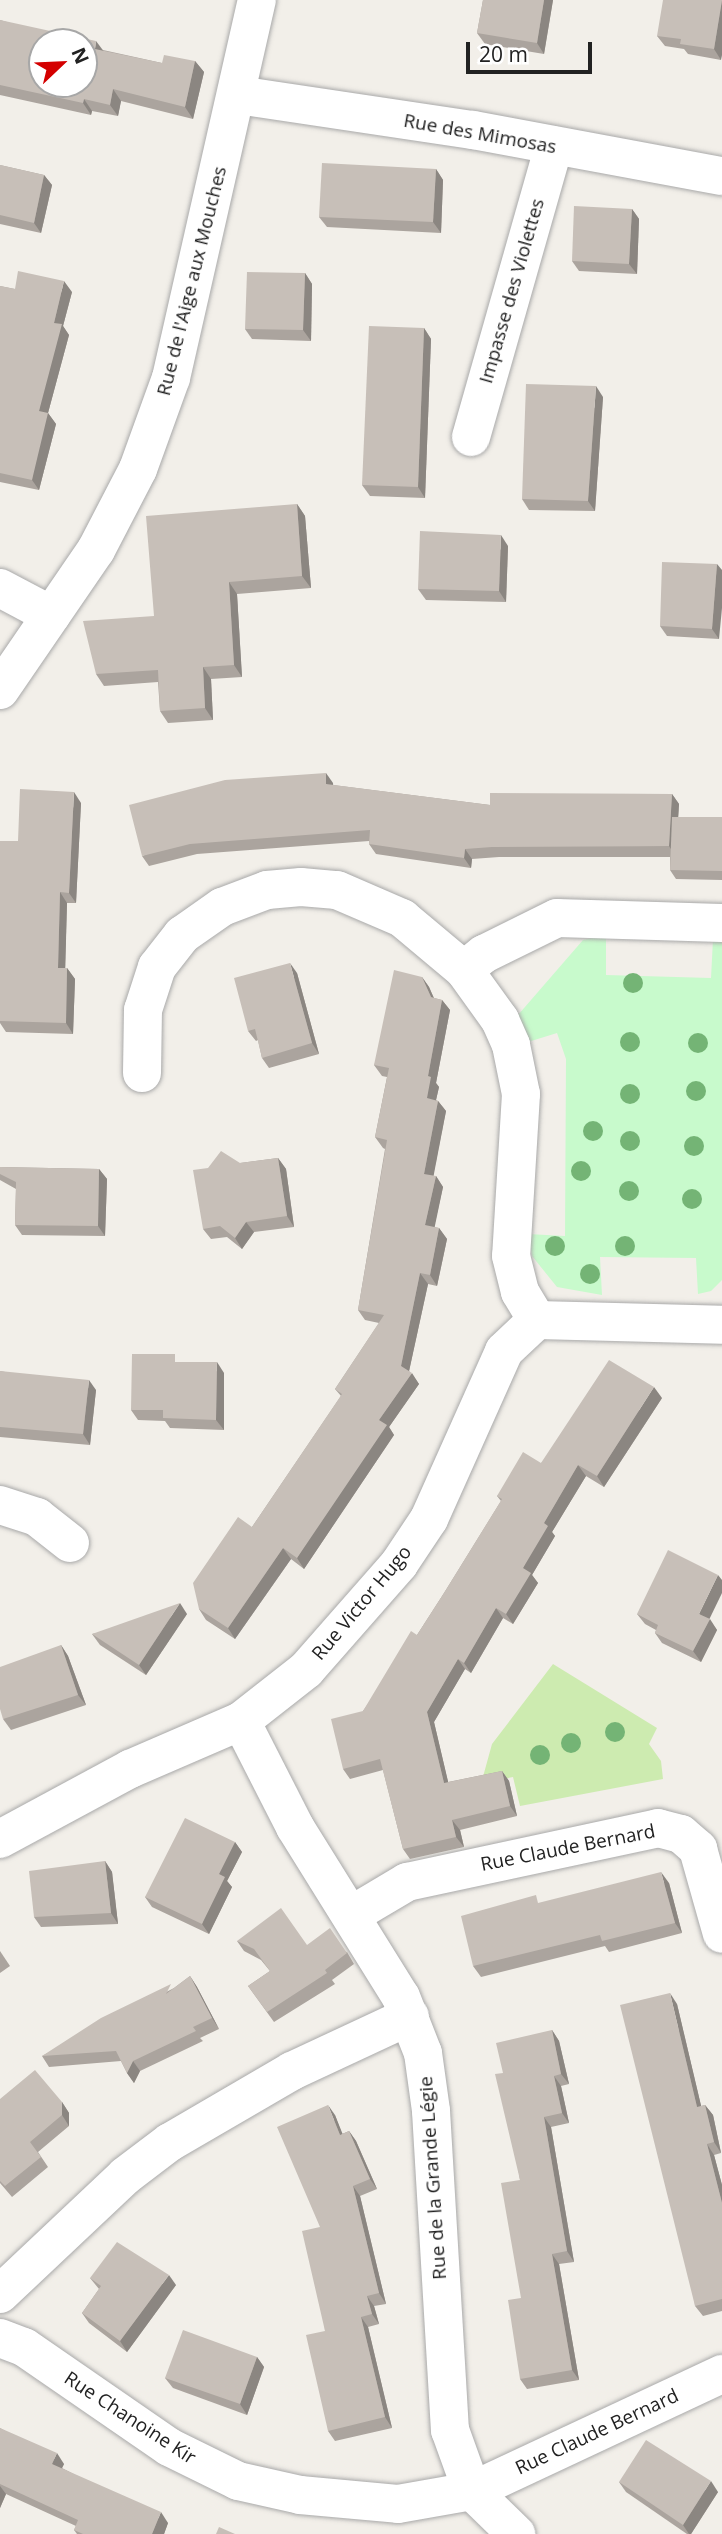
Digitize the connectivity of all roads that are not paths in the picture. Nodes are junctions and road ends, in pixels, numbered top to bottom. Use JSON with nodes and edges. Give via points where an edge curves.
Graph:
{"nodes":[{"id":1,"x":257,"y":0,"type":"edge"},
{"id":2,"x":238,"y":95,"type":"junction"},
{"id":3,"x":554,"y":146,"type":"junction"},
{"id":4,"x":722,"y":176,"type":"edge"},
{"id":5,"x":471,"y":437,"type":"dead end"},
{"id":6,"x":0,"y":588,"type":"edge"},
{"id":7,"x":51,"y":615,"type":"junction"},
{"id":8,"x":0,"y":690,"type":"edge"},
{"id":9,"x":722,"y":923,"type":"edge"},
{"id":10,"x":464,"y":970,"type":"junction"},
{"id":11,"x":142,"y":1073,"type":"dead end"},
{"id":12,"x":537,"y":1320,"type":"junction"},
{"id":13,"x":722,"y":1325,"type":"edge"},
{"id":14,"x":0,"y":1505,"type":"edge"},
{"id":15,"x":71,"y":1543,"type":"dead end"},
{"id":16,"x":241,"y":1721,"type":"junction"},
{"id":17,"x":0,"y":1839,"type":"edge"},
{"id":18,"x":353,"y":1914,"type":"junction"},
{"id":19,"x":722,"y":1934,"type":"edge"},
{"id":20,"x":410,"y":2015,"type":"junction"},
{"id":21,"x":0,"y":2294,"type":"edge"},
{"id":22,"x":0,"y":2338,"type":"edge"},
{"id":23,"x":722,"y":2374,"type":"edge"},
{"id":24,"x":472,"y":2491,"type":"junction"},
{"id":25,"x":516,"y":2534,"type":"edge"}],
"edges":[{"from":1,"to":2,"type":"street","name":"Rue de l'Aige aux Mouches"},
{"from":2,"to":3,"type":"street","name":"Rue des Mimosas"},
{"from":2,"to":7,"type":"street","name":"Rue de l'Aige aux Mouches","via":[[167,391],[138,469]]},
{"from":3,"to":4,"type":"street","name":"Rue des Mimosas"},
{"from":3,"to":5,"type":"street","name":"Impasse des Violettes"},
{"from":6,"to":7,"type":"street"},
{"from":7,"to":8,"type":"street","name":"Rue de l'Aige aux Mouches"},
{"from":9,"to":10,"type":"street","via":[[556,918],[484,954]]},
{"from":10,"to":11,"type":"street","via":[[426,934],[366,899],[337,890],[301,887],[244,897],[182,936],[157,967],[143,1010]]},
{"from":10,"to":12,"type":"street","via":[[500,1020],[517,1069],[521,1094],[511,1256],[520,1292]]},
{"from":12,"to":13,"type":"street"},
{"from":12,"to":16,"type":"street","name":"Rue Victor Hugo","via":[[504,1351],[429,1519],[399,1564],[306,1670]]},
{"from":14,"to":15,"type":"street","via":[[37,1517]]},
{"from":16,"to":17,"type":"street","name":"Rue Victor Hugo","via":[[130,1769]]},
{"from":16,"to":18,"type":"street","name":"Rue de la Grande Légie","via":[[295,1827]]},
{"from":18,"to":19,"type":"street","name":"Rue Claude Bernard","via":[[407,1882],[658,1828],[681,1834],[698,1849]]},
{"from":18,"to":20,"type":"street","name":"Rue de la Grande Légie"},
{"from":20,"to":21,"type":"street","via":[[281,2077],[170,2142],[125,2176]]},
{"from":20,"to":24,"type":"street","name":"Rue de la Grande Légie","via":[[423,2053],[431,2111],[450,2430]]},
{"from":22,"to":24,"type":"street","name":"Rue Chanoine Kir","via":[[24,2347],[169,2447],[238,2481],[300,2495],[398,2504]]},
{"from":23,"to":24,"type":"street","name":"Rue Claude Bernard"},
{"from":24,"to":25,"type":"street","name":"Rue de la Grande Légie"}]}
